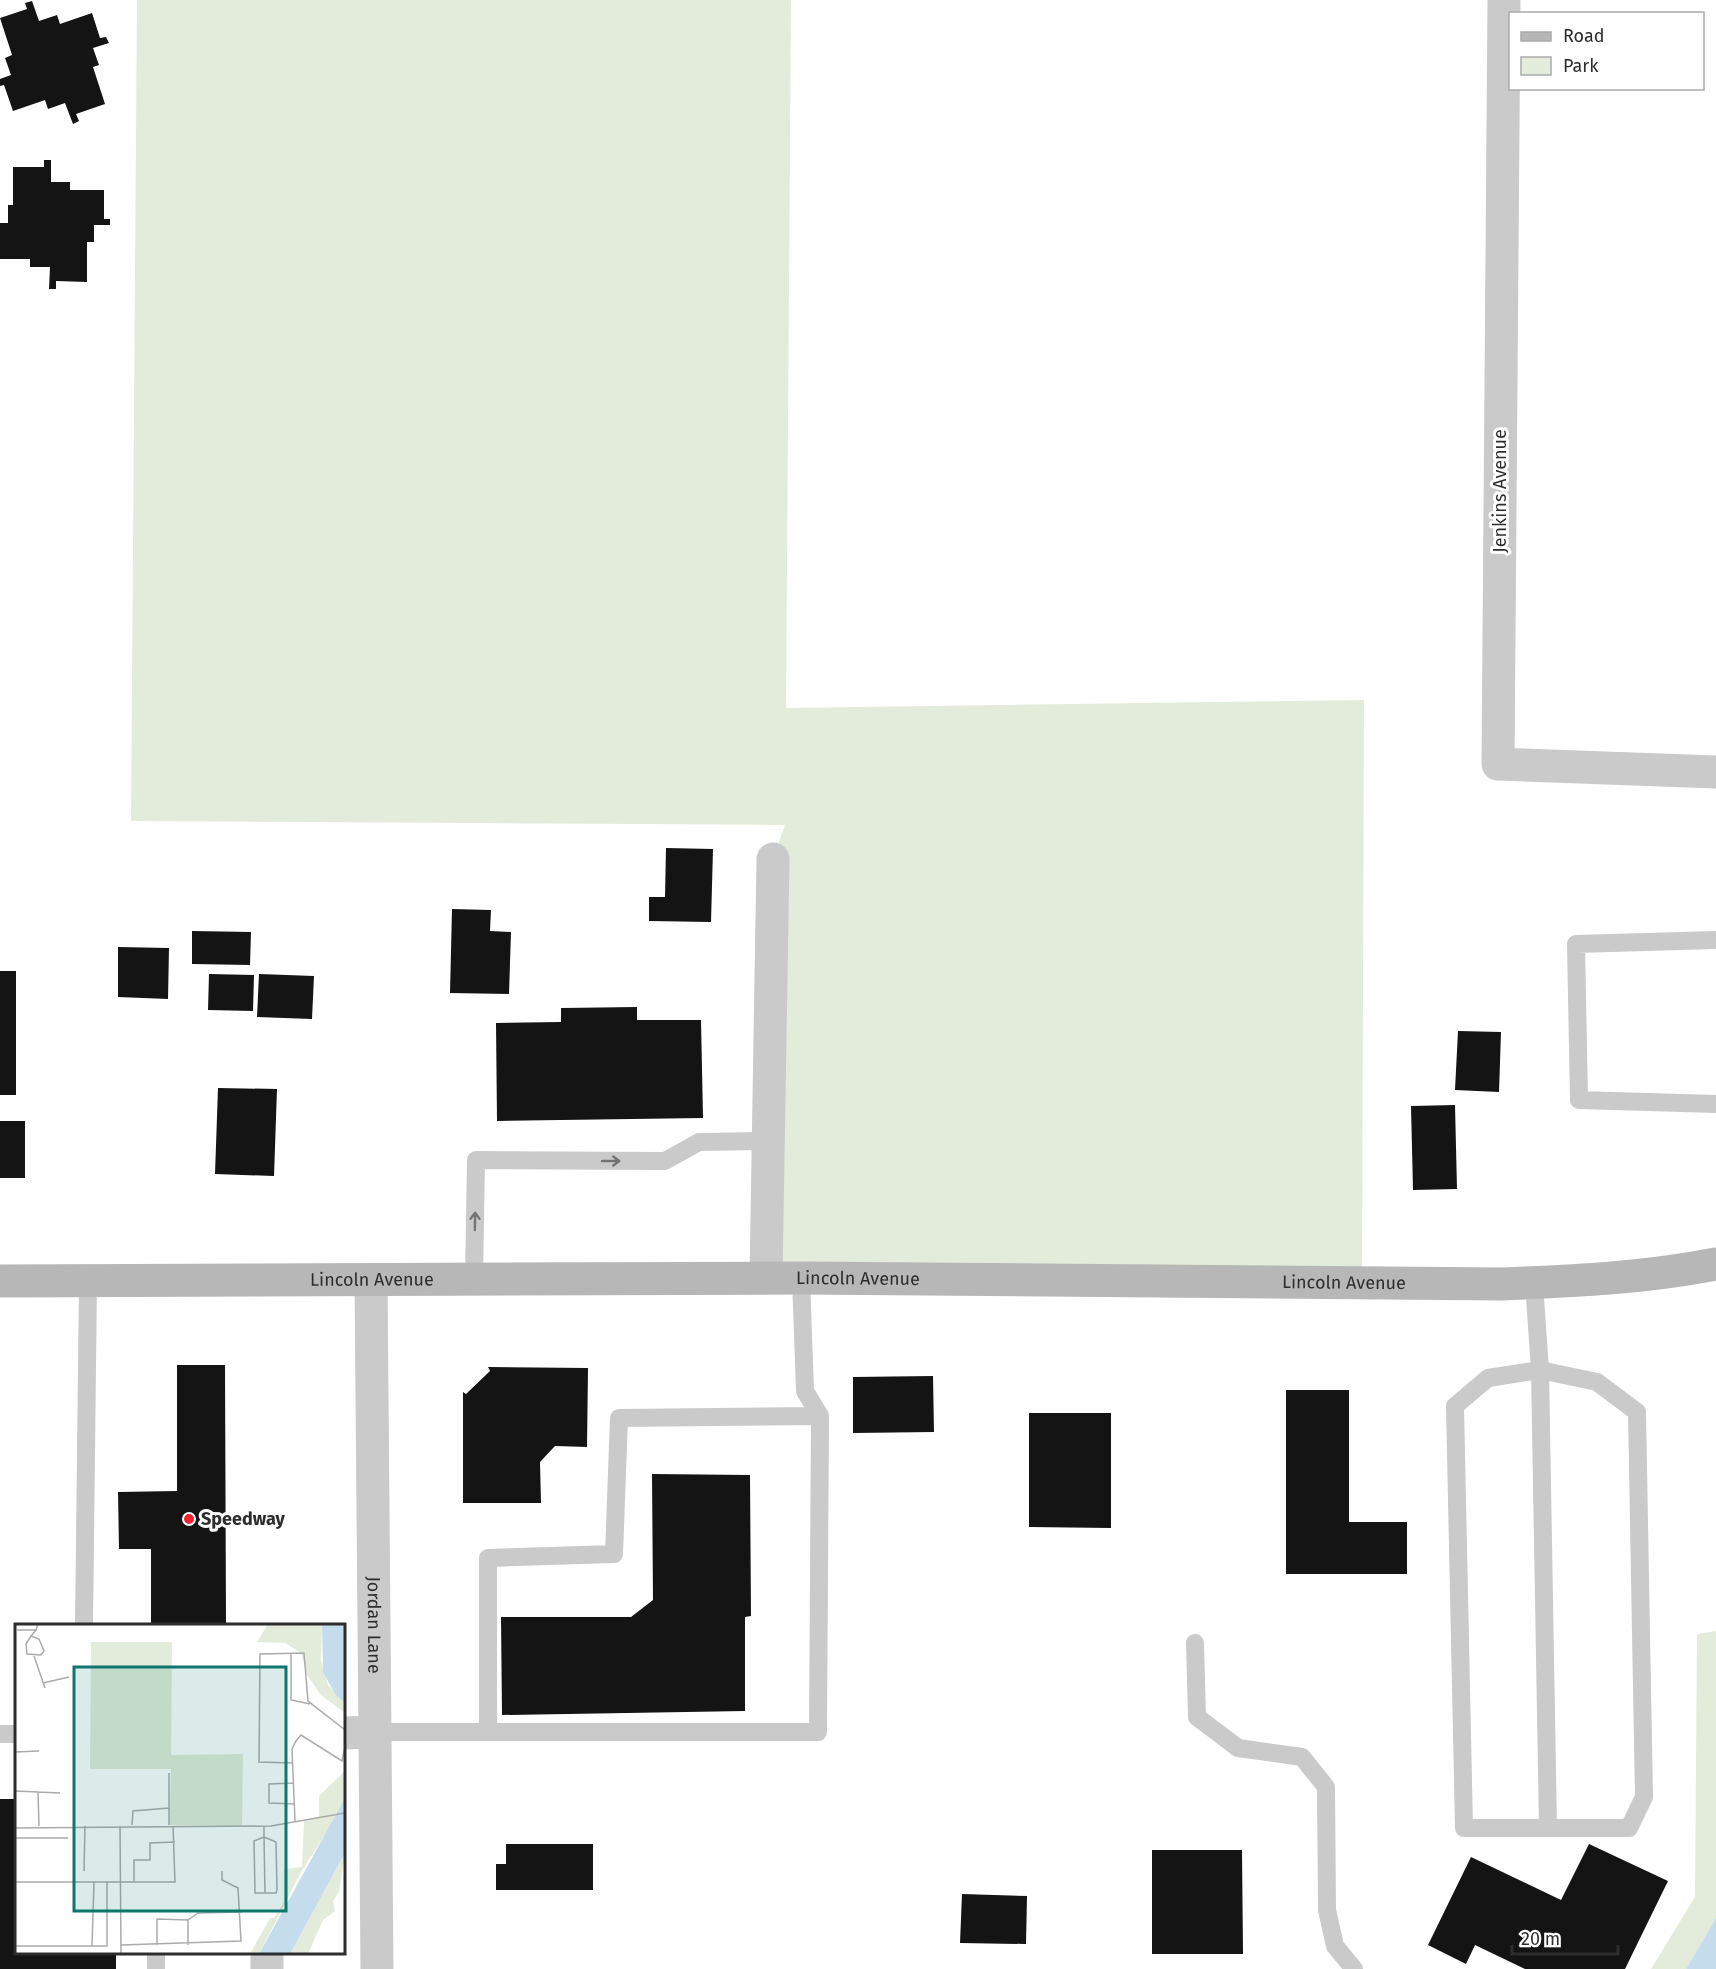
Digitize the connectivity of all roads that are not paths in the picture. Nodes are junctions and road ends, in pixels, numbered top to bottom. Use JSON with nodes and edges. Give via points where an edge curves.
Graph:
{"nodes":[{"id":1,"x":1504,"y":0,"type":"edge"},
{"id":2,"x":1716,"y":772,"type":"edge"},
{"id":3,"x":772,"y":859,"type":"dead end"},
{"id":4,"x":1716,"y":940,"type":"edge"},
{"id":5,"x":1716,"y":1104,"type":"edge"},
{"id":6,"x":769,"y":1141,"type":"junction"},
{"id":7,"x":1716,"y":1264,"type":"edge"},
{"id":8,"x":766,"y":1278,"type":"junction"},
{"id":9,"x":801,"y":1278,"type":"junction"},
{"id":10,"x":474,"y":1279,"type":"junction"},
{"id":11,"x":0,"y":1281,"type":"edge"},
{"id":12,"x":88,"y":1281,"type":"junction"},
{"id":13,"x":371,"y":1281,"type":"junction"},
{"id":14,"x":1534,"y":1283,"type":"junction"},
{"id":15,"x":1540,"y":1370,"type":"junction"},
{"id":16,"x":820,"y":1416,"type":"junction"},
{"id":17,"x":84,"y":1624,"type":"edge"},
{"id":18,"x":1195,"y":1643,"type":"dead end"},
{"id":19,"x":488,"y":1731,"type":"junction"},
{"id":20,"x":359,"y":1732,"type":"edge"},
{"id":21,"x":1548,"y":1828,"type":"junction"},
{"id":22,"x":377,"y":1969,"type":"edge"},
{"id":23,"x":1354,"y":1969,"type":"edge"}],
"edges":[{"from":1,"to":2,"type":"street","name":"Jenkins Avenue","via":[[1498,764]]},
{"from":3,"to":6,"type":"street"},
{"from":4,"to":5,"type":"lane","via":[[1576,944],[1580,1100]]},
{"from":6,"to":8,"type":"street"},
{"from":10,"to":6,"type":"lane","one_way":true,"via":[[477,1160],[665,1161],[699,1142]]},
{"from":7,"to":14,"type":"main road","name":"Lincoln Avenue","via":[[1680,1271]]},
{"from":8,"to":9,"type":"main road","name":"Lincoln Avenue"},
{"from":8,"to":10,"type":"main road","name":"Lincoln Avenue"},
{"from":9,"to":14,"type":"main road","name":"Lincoln Avenue"},
{"from":9,"to":16,"type":"lane","via":[[805,1391]]},
{"from":10,"to":13,"type":"main road","name":"Lincoln Avenue"},
{"from":11,"to":12,"type":"main road","name":"Lincoln Avenue"},
{"from":12,"to":13,"type":"main road","name":"Lincoln Avenue"},
{"from":12,"to":17,"type":"lane"},
{"from":13,"to":20,"type":"street","name":"Jordan Lane"},
{"from":14,"to":15,"type":"lane"},
{"from":15,"to":21,"type":"lane"},
{"from":15,"to":21,"type":"lane","via":[[1488,1378],[1455,1406],[1464,1828]]},
{"from":15,"to":21,"type":"lane","via":[[1597,1382],[1637,1412],[1644,1797],[1629,1828]]},
{"from":16,"to":19,"type":"lane","via":[[619,1418],[615,1554],[488,1558]]},
{"from":16,"to":19,"type":"lane","via":[[818,1732]]},
{"from":18,"to":23,"type":"lane","via":[[1197,1718],[1238,1748],[1302,1757],[1326,1787],[1327,1910],[1335,1946]]},
{"from":19,"to":20,"type":"lane"},
{"from":20,"to":22,"type":"street","name":"Jordan Lane"}]}
